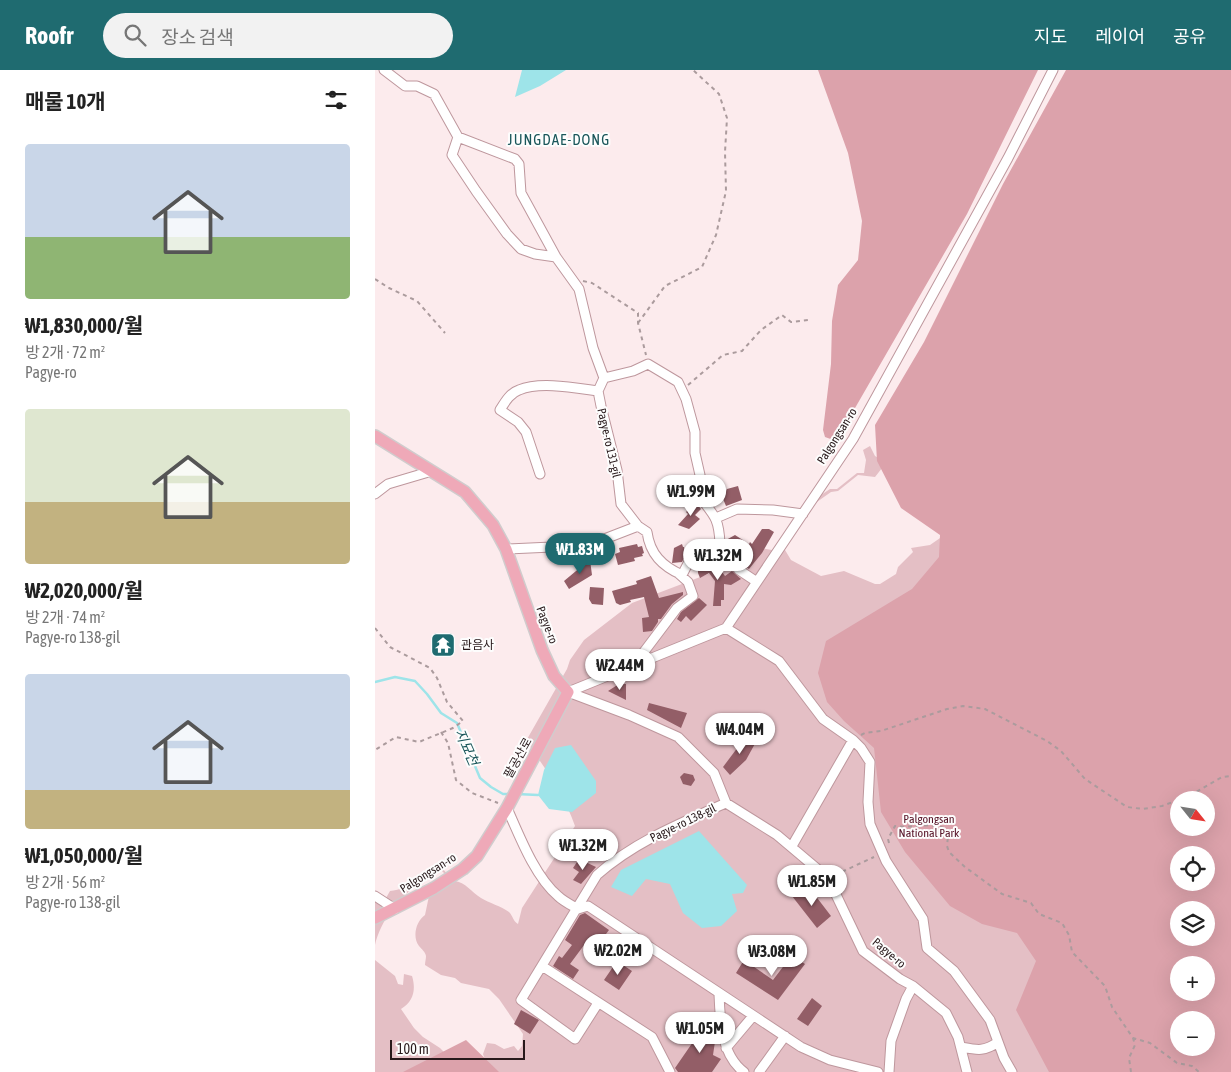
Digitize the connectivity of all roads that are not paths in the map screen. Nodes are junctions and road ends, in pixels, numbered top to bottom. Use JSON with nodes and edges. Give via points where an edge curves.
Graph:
{"nodes":[{"id":1,"x":384,"y":70,"type":"edge"},
{"id":2,"x":1053,"y":70,"type":"edge"},
{"id":3,"x":458,"y":137,"type":"junction"},
{"id":4,"x":556,"y":257,"type":"junction"},
{"id":5,"x":604,"y":378,"type":"junction"},
{"id":6,"x":598,"y":390,"type":"junction"},
{"id":7,"x":375,"y":436,"type":"edge"},
{"id":8,"x":432,"y":471,"type":"junction"},
{"id":9,"x":540,"y":474,"type":"dead end"},
{"id":10,"x":375,"y":494,"type":"edge"},
{"id":11,"x":803,"y":514,"type":"junction"},
{"id":12,"x":716,"y":518,"type":"junction"},
{"id":13,"x":638,"y":526,"type":"junction"},
{"id":14,"x":505,"y":549,"type":"junction"},
{"id":15,"x":713,"y":550,"type":"junction"},
{"id":16,"x":678,"y":573,"type":"junction"},
{"id":17,"x":757,"y":582,"type":"junction"},
{"id":18,"x":726,"y":628,"type":"junction"},
{"id":19,"x":632,"y":667,"type":"junction"},
{"id":20,"x":568,"y":692,"type":"junction"},
{"id":21,"x":853,"y":740,"type":"junction"},
{"id":22,"x":726,"y":802,"type":"junction"},
{"id":23,"x":507,"y":808,"type":"junction"},
{"id":24,"x":792,"y":846,"type":"junction"},
{"id":25,"x":375,"y":896,"type":"edge"},
{"id":26,"x":578,"y":908,"type":"junction"},
{"id":27,"x":395,"y":909,"type":"junction"},
{"id":28,"x":375,"y":918,"type":"edge"},
{"id":29,"x":542,"y":966,"type":"junction"},
{"id":30,"x":913,"y":986,"type":"junction"},
{"id":31,"x":719,"y":994,"type":"junction"},
{"id":32,"x":598,"y":1003,"type":"junction"},
{"id":33,"x":753,"y":1016,"type":"junction"},
{"id":34,"x":785,"y":1036,"type":"junction"},
{"id":35,"x":998,"y":1042,"type":"junction"},
{"id":36,"x":961,"y":1047,"type":"junction"},
{"id":37,"x":726,"y":1048,"type":"junction"},
{"id":38,"x":670,"y":1072,"type":"edge"},
{"id":39,"x":744,"y":1072,"type":"edge"},
{"id":40,"x":759,"y":1072,"type":"edge"},
{"id":41,"x":878,"y":1072,"type":"edge"},
{"id":42,"x":889,"y":1072,"type":"edge"},
{"id":43,"x":967,"y":1072,"type":"edge"},
{"id":44,"x":1012,"y":1072,"type":"edge"}],
"edges":[{"from":1,"to":3,"type":"street","via":[[405,86],[417,86],[435,94]]},
{"from":2,"to":11,"type":"street","name":"Palgongsan-ro","via":[[853,439]]},
{"from":3,"to":4,"type":"street","via":[[515,159],[519,164],[521,193]]},
{"from":3,"to":4,"type":"street","via":[[453,155],[507,234],[521,249]]},
{"from":4,"to":5,"type":"street","via":[[579,289]]},
{"from":5,"to":6,"type":"street","name":"Pagye-ro 131-gil"},
{"from":5,"to":12,"type":"street","via":[[633,372],[648,364],[678,382],[695,432],[699,496]]},
{"from":6,"to":9,"type":"street","via":[[534,387],[518,390],[507,399],[501,410],[518,422],[525,432]]},
{"from":6,"to":13,"type":"street","name":"Pagye-ro 131-gil","via":[[617,470],[621,504]]},
{"from":7,"to":8,"type":"main road","name":"Pagye-ro"},
{"from":8,"to":10,"type":"street","via":[[389,484]]},
{"from":8,"to":14,"type":"main road","name":"Pagye-ro","via":[[465,492],[493,525]]},
{"from":11,"to":12,"type":"street","via":[[737,509]]},
{"from":11,"to":17,"type":"street","name":"Palgongsan-ro"},
{"from":12,"to":15,"type":"street","via":[[720,544]]},
{"from":13,"to":14,"type":"street","via":[[576,550],[552,547]]},
{"from":13,"to":16,"type":"street","name":"Pagye-ro 131-gil","via":[[647,532],[649,546],[667,569]]},
{"from":14,"to":20,"type":"main road","name":"Pagye-ro","via":[[542,650],[554,676]]},
{"from":15,"to":16,"type":"street","via":[[693,554],[682,575]]},
{"from":15,"to":17,"type":"street","via":[[722,561],[733,563]]},
{"from":16,"to":19,"type":"street","name":"Pagye-ro 131-gil","via":[[688,582],[693,596],[677,608]]},
{"from":17,"to":18,"type":"street","name":"Palgongsan-ro"},
{"from":18,"to":19,"type":"street"},
{"from":18,"to":21,"type":"street","via":[[779,661],[823,719]]},
{"from":19,"to":20,"type":"street"},
{"from":20,"to":22,"type":"street","via":[[678,737],[714,773]]},
{"from":20,"to":23,"type":"main road","name":"팔공산로"},
{"from":21,"to":24,"type":"street"},
{"from":21,"to":35,"type":"street","via":[[870,762],[868,802],[871,824],[894,874],[923,919],[927,948],[954,971],[990,1020]]},
{"from":22,"to":24,"type":"street","name":"Pagye-ro"},
{"from":22,"to":26,"type":"street","name":"Pagye-ro 138-gil","via":[[661,832],[611,862],[597,876]]},
{"from":23,"to":26,"type":"street","via":[[547,886],[558,897]]},
{"from":23,"to":27,"type":"main road","name":"Palgongsan-ro","via":[[477,856],[463,869]]},
{"from":24,"to":30,"type":"street","name":"Pagye-ro","via":[[828,878],[863,951],[900,980]]},
{"from":25,"to":27,"type":"street","name":"Palgongsan-ro"},
{"from":26,"to":29,"type":"street","name":"Pagye-ro 138-gil"},
{"from":26,"to":31,"type":"street","via":[[588,906]]},
{"from":27,"to":28,"type":"main road","name":"Palgongsan-ro"},
{"from":29,"to":32,"type":"street"},
{"from":29,"to":32,"type":"street","name":"Pagye-ro 138-gil","via":[[521,1000],[575,1039]]},
{"from":30,"to":36,"type":"street","name":"Pagye-ro","via":[[946,1013]]},
{"from":30,"to":42,"type":"street","via":[[891,1041]]},
{"from":31,"to":33,"type":"street"},
{"from":31,"to":37,"type":"street"},
{"from":32,"to":38,"type":"street","via":[[652,1038]]},
{"from":33,"to":34,"type":"street"},
{"from":33,"to":37,"type":"street"},
{"from":34,"to":40,"type":"street"},
{"from":34,"to":41,"type":"street","via":[[830,1060]]},
{"from":35,"to":36,"type":"street","via":[[988,1049]]},
{"from":35,"to":44,"type":"street"},
{"from":36,"to":43,"type":"street","name":"Pagye-ro"},
{"from":37,"to":39,"type":"street","via":[[737,1067]]}]}
